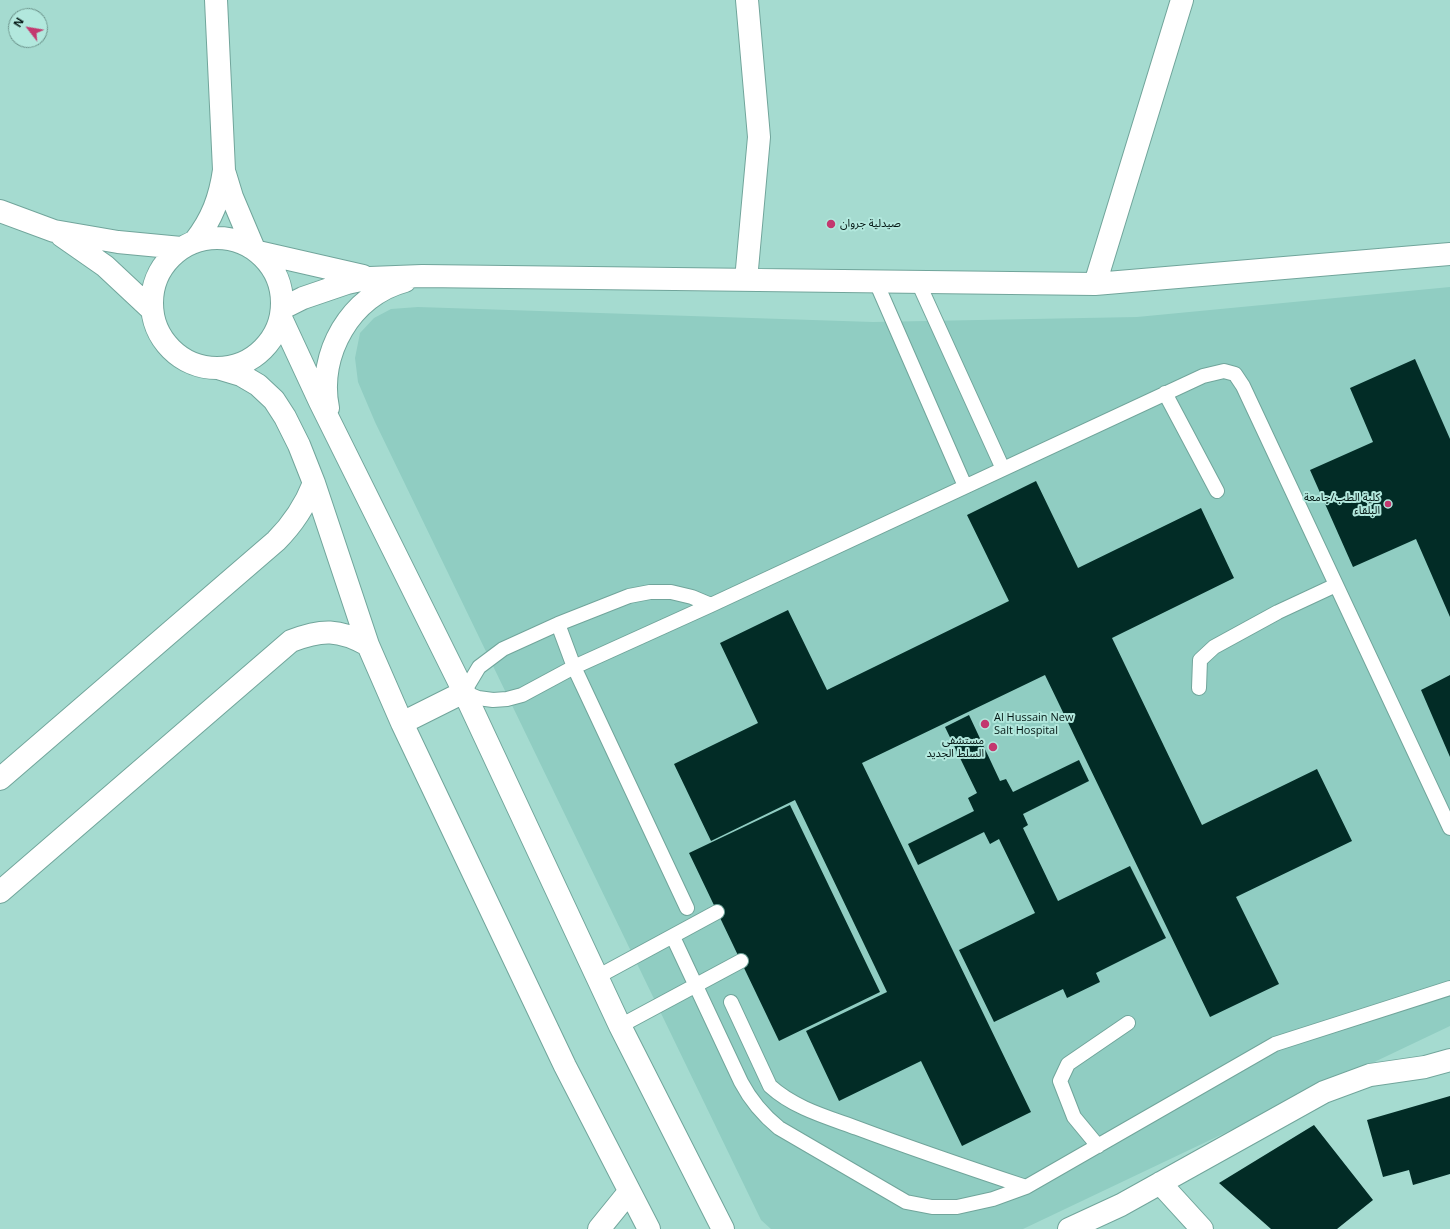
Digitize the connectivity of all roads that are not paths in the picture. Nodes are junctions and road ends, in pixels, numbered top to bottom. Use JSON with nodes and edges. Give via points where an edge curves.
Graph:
{"nodes":[{"id":1,"x":216,"y":0,"type":"edge"},
{"id":2,"x":747,"y":0,"type":"edge"},
{"id":3,"x":1182,"y":0,"type":"edge"},
{"id":4,"x":224,"y":170,"type":"junction"},
{"id":5,"x":0,"y":211,"type":"edge"},
{"id":6,"x":54,"y":231,"type":"junction"},
{"id":7,"x":188,"y":245,"type":"junction"},
{"id":8,"x":256,"y":250,"type":"junction"},
{"id":9,"x":1450,"y":254,"type":"edge"},
{"id":10,"x":422,"y":276,"type":"junction"},
{"id":11,"x":370,"y":278,"type":"junction"},
{"id":12,"x":746,"y":280,"type":"junction"},
{"id":13,"x":876,"y":282,"type":"junction"},
{"id":14,"x":918,"y":282,"type":"junction"},
{"id":15,"x":1095,"y":284,"type":"junction"},
{"id":16,"x":152,"y":308,"type":"junction"},
{"id":17,"x":282,"y":313,"type":"junction"},
{"id":18,"x":221,"y":369,"type":"junction"},
{"id":19,"x":1165,"y":393,"type":"junction"},
{"id":20,"x":331,"y":423,"type":"junction"},
{"id":21,"x":1003,"y":469,"type":"junction"},
{"id":22,"x":314,"y":483,"type":"junction"},
{"id":23,"x":965,"y":486,"type":"junction"},
{"id":24,"x":1217,"y":491,"type":"dead end"},
{"id":25,"x":1336,"y":585,"type":"junction"},
{"id":26,"x":712,"y":605,"type":"junction"},
{"id":27,"x":558,"y":624,"type":"junction"},
{"id":28,"x":368,"y":645,"type":"junction"},
{"id":29,"x":574,"y":667,"type":"junction"},
{"id":30,"x":1199,"y":688,"type":"dead end"},
{"id":31,"x":464,"y":692,"type":"junction"},
{"id":32,"x":402,"y":723,"type":"junction"},
{"id":33,"x":0,"y":779,"type":"edge"},
{"id":34,"x":1450,"y":828,"type":"edge"},
{"id":35,"x":0,"y":892,"type":"edge"},
{"id":36,"x":687,"y":908,"type":"dead end"},
{"id":37,"x":718,"y":912,"type":"dead end"},
{"id":38,"x":672,"y":937,"type":"junction"},
{"id":39,"x":741,"y":961,"type":"dead end"},
{"id":40,"x":597,"y":977,"type":"junction"},
{"id":41,"x":695,"y":985,"type":"junction"},
{"id":42,"x":1450,"y":988,"type":"edge"},
{"id":43,"x":731,"y":1002,"type":"dead end"},
{"id":44,"x":1128,"y":1023,"type":"dead end"},
{"id":45,"x":620,"y":1026,"type":"junction"},
{"id":46,"x":1450,"y":1060,"type":"edge"},
{"id":47,"x":1098,"y":1146,"type":"junction"},
{"id":48,"x":1160,"y":1183,"type":"junction"},
{"id":49,"x":1026,"y":1188,"type":"junction"},
{"id":50,"x":629,"y":1192,"type":"junction"},
{"id":51,"x":599,"y":1229,"type":"edge"},
{"id":52,"x":649,"y":1229,"type":"edge"},
{"id":53,"x":723,"y":1229,"type":"edge"},
{"id":54,"x":1069,"y":1229,"type":"edge"},
{"id":55,"x":1202,"y":1229,"type":"edge"}],
"edges":[{"from":1,"to":4,"type":"street"},
{"from":2,"to":12,"type":"street","via":[[759,137]]},
{"from":3,"to":15,"type":"street"},
{"from":4,"to":7,"type":"street","via":[[221,190],[207,226]]},
{"from":4,"to":8,"type":"street","via":[[232,197]]},
{"from":5,"to":6,"type":"street"},
{"from":6,"to":7,"type":"street","via":[[124,243]]},
{"from":6,"to":16,"type":"street","via":[[105,266]]},
{"from":7,"to":8,"type":"street","via":[[215,238],[236,240]]},
{"from":7,"to":16,"type":"street","via":[[164,264],[154,285]]},
{"from":8,"to":11,"type":"street"},
{"from":8,"to":17,"type":"street","via":[[272,268],[281,287]]},
{"from":9,"to":15,"type":"street"},
{"from":10,"to":11,"type":"street"},
{"from":10,"to":12,"type":"street"},
{"from":10,"to":20,"type":"street","via":[[395,283],[371,297],[350,316],[335,340],[327,367],[325,395]]},
{"from":11,"to":17,"type":"street","via":[[325,290]]},
{"from":12,"to":13,"type":"street"},
{"from":13,"to":14,"type":"street"},
{"from":13,"to":23,"type":"lane"},
{"from":14,"to":15,"type":"street"},
{"from":14,"to":21,"type":"lane"},
{"from":16,"to":18,"type":"street","via":[[156,328],[167,345],[182,359],[200,367]]},
{"from":17,"to":18,"type":"street","via":[[273,338],[259,354],[241,364]]},
{"from":17,"to":20,"type":"street"},
{"from":18,"to":22,"type":"street","via":[[241,375],[274,400],[286,417]]},
{"from":19,"to":21,"type":"lane"},
{"from":19,"to":24,"type":"lane"},
{"from":19,"to":25,"type":"lane","via":[[1203,376],[1224,371],[1235,374],[1243,386]]},
{"from":20,"to":31,"type":"street"},
{"from":21,"to":23,"type":"lane"},
{"from":22,"to":28,"type":"street"},
{"from":22,"to":33,"type":"street","via":[[299,514],[276,541]]},
{"from":23,"to":26,"type":"lane"},
{"from":25,"to":30,"type":"lane","via":[[1278,612],[1214,647],[1200,660]]},
{"from":25,"to":34,"type":"lane"},
{"from":26,"to":27,"type":"lane","via":[[671,592],[650,592],[629,596]]},
{"from":26,"to":29,"type":"lane"},
{"from":27,"to":29,"type":"lane"},
{"from":27,"to":31,"type":"lane","via":[[490,657],[479,667]]},
{"from":28,"to":32,"type":"street"},
{"from":28,"to":35,"type":"street","via":[[350,635],[330,631],[310,633],[291,641]]},
{"from":29,"to":31,"type":"lane","via":[[522,695],[507,699],[485,699]]},
{"from":29,"to":36,"type":"lane"},
{"from":31,"to":32,"type":"street"},
{"from":31,"to":40,"type":"street"},
{"from":32,"to":50,"type":"street","via":[[565,1066]]},
{"from":37,"to":38,"type":"lane"},
{"from":38,"to":40,"type":"lane"},
{"from":38,"to":41,"type":"lane"},
{"from":39,"to":41,"type":"lane"},
{"from":40,"to":45,"type":"street"},
{"from":41,"to":45,"type":"lane"},
{"from":41,"to":49,"type":"lane","via":[[750,1099],[766,1118],[779,1128],[906,1202],[932,1208],[957,1206],[993,1199]]},
{"from":42,"to":47,"type":"lane","via":[[1275,1044]]},
{"from":43,"to":49,"type":"lane","via":[[770,1086],[780,1095],[818,1113]]},
{"from":44,"to":47,"type":"lane","via":[[1068,1064],[1060,1081],[1074,1117]]},
{"from":45,"to":53,"type":"street"},
{"from":46,"to":48,"type":"street","via":[[1425,1067],[1370,1075],[1324,1092]]},
{"from":47,"to":49,"type":"lane"},
{"from":48,"to":54,"type":"street","via":[[1121,1205]]},
{"from":48,"to":55,"type":"street"},
{"from":50,"to":51,"type":"street"},
{"from":50,"to":52,"type":"street"}]}
